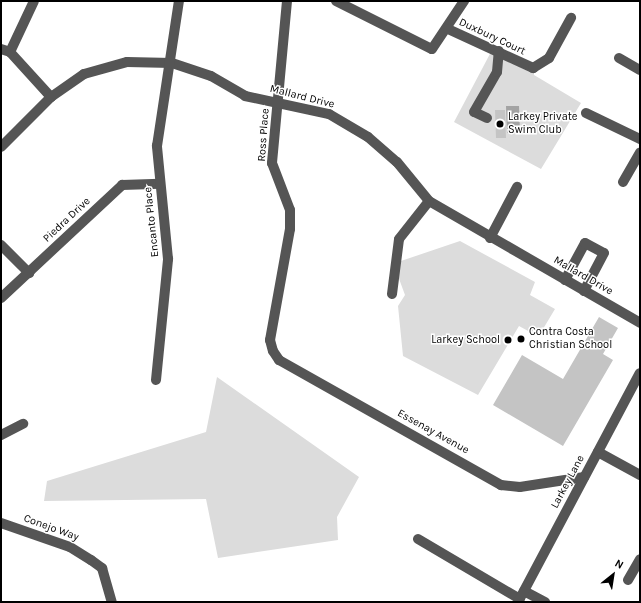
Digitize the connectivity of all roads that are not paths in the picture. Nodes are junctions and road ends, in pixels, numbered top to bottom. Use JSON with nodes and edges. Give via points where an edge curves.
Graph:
{"nodes":[{"id":1,"x":34,"y":1,"type":"edge"},
{"id":2,"x":179,"y":1,"type":"edge"},
{"id":3,"x":287,"y":1,"type":"edge"},
{"id":4,"x":336,"y":1,"type":"edge"},
{"id":5,"x":464,"y":1,"type":"edge"},
{"id":6,"x":571,"y":18,"type":"dead end"},
{"id":7,"x":448,"y":29,"type":"junction"},
{"id":8,"x":5,"y":51,"type":"edge"},
{"id":9,"x":499,"y":51,"type":"junction"},
{"id":10,"x":619,"y":58,"type":"dead end"},
{"id":11,"x":172,"y":63,"type":"junction"},
{"id":12,"x":640,"y":70,"type":"edge"},
{"id":13,"x":51,"y":97,"type":"junction"},
{"id":14,"x":279,"y":102,"type":"junction"},
{"id":15,"x":586,"y":113,"type":"dead end"},
{"id":16,"x":487,"y":118,"type":"dead end"},
{"id":17,"x":640,"y":139,"type":"edge"},
{"id":18,"x":1,"y":147,"type":"edge"},
{"id":19,"x":640,"y":153,"type":"edge"},
{"id":20,"x":623,"y":182,"type":"dead end"},
{"id":21,"x":160,"y":184,"type":"junction"},
{"id":22,"x":517,"y":187,"type":"dead end"},
{"id":23,"x":429,"y":202,"type":"junction"},
{"id":24,"x":490,"y":238,"type":"junction"},
{"id":25,"x":1,"y":244,"type":"edge"},
{"id":26,"x":29,"y":273,"type":"junction"},
{"id":27,"x":565,"y":280,"type":"junction"},
{"id":28,"x":584,"y":291,"type":"junction"},
{"id":29,"x":392,"y":294,"type":"dead end"},
{"id":30,"x":1,"y":298,"type":"edge"},
{"id":31,"x":640,"y":322,"type":"edge"},
{"id":32,"x":279,"y":360,"type":"joint"},
{"id":33,"x":640,"y":373,"type":"edge"},
{"id":34,"x":156,"y":380,"type":"dead end"},
{"id":35,"x":23,"y":424,"type":"dead end"},
{"id":36,"x":1,"y":435,"type":"edge"},
{"id":37,"x":598,"y":452,"type":"junction"},
{"id":38,"x":640,"y":475,"type":"edge"},
{"id":39,"x":584,"y":477,"type":"junction"},
{"id":40,"x":1,"y":523,"type":"edge"},
{"id":41,"x":418,"y":540,"type":"dead end"},
{"id":42,"x":640,"y":559,"type":"edge"},
{"id":43,"x":628,"y":580,"type":"dead end"},
{"id":44,"x":520,"y":597,"type":"edge"},
{"id":45,"x":112,"y":602,"type":"edge"},
{"id":46,"x":545,"y":602,"type":"edge"}],
"edges":[{"from":1,"to":8,"type":"street"},
{"from":2,"to":11,"type":"street","name":"Encanto Place"},
{"from":3,"to":14,"type":"street","name":"Ross Place"},
{"from":4,"to":7,"type":"street","via":[[422,48],[434,48]]},
{"from":5,"to":7,"type":"street"},
{"from":6,"to":9,"type":"street","name":"Duxbury Court","via":[[549,58],[539,66],[525,66]]},
{"from":7,"to":9,"type":"street","name":"Duxbury Court","via":[[481,47]]},
{"from":8,"to":13,"type":"street"},
{"from":9,"to":16,"type":"street","via":[[497,72],[474,112]]},
{"from":10,"to":12,"type":"street"},
{"from":11,"to":13,"type":"street","name":"Mallard Drive","via":[[127,62],[84,74]]},
{"from":11,"to":14,"type":"street","name":"Mallard Drive","via":[[211,76],[245,96]]},
{"from":11,"to":21,"type":"street","name":"Encanto Place","via":[[156,146]]},
{"from":13,"to":18,"type":"street","name":"Mallard Drive"},
{"from":14,"to":23,"type":"street","name":"Mallard Drive","via":[[329,114],[368,137],[397,162]]},
{"from":14,"to":32,"type":"street","name":"Ross Place","via":[[272,163],[290,210],[270,340]]},
{"from":15,"to":17,"type":"street"},
{"from":19,"to":20,"type":"street"},
{"from":21,"to":26,"type":"street","name":"Piedra Drive","via":[[122,185]]},
{"from":21,"to":34,"type":"street","name":"Encanto Place","via":[[168,258]]},
{"from":22,"to":24,"type":"street"},
{"from":23,"to":24,"type":"street","name":"Mallard Drive"},
{"from":23,"to":29,"type":"street","via":[[399,239]]},
{"from":24,"to":27,"type":"street","name":"Mallard Drive"},
{"from":25,"to":26,"type":"street"},
{"from":26,"to":30,"type":"street","name":"Piedra Drive"},
{"from":27,"to":28,"type":"street","name":"Mallard Drive"},
{"from":27,"to":28,"type":"street","via":[[585,244],[604,253]]},
{"from":28,"to":31,"type":"street","name":"Mallard Drive"},
{"from":32,"to":39,"type":"street","name":"Essenay Avenue","via":[[501,485],[520,487]]},
{"from":33,"to":37,"type":"street","name":"Larkey Lane"},
{"from":35,"to":36,"type":"street"},
{"from":37,"to":38,"type":"street"},
{"from":37,"to":39,"type":"street","name":"Larkey Lane"},
{"from":39,"to":44,"type":"street","name":"Larkey Lane"},
{"from":40,"to":45,"type":"street","name":"Conejo Way","via":[[70,547],[91,560],[102,568]]},
{"from":41,"to":44,"type":"street"},
{"from":42,"to":43,"type":"street"},
{"from":44,"to":46,"type":"street"}]}
